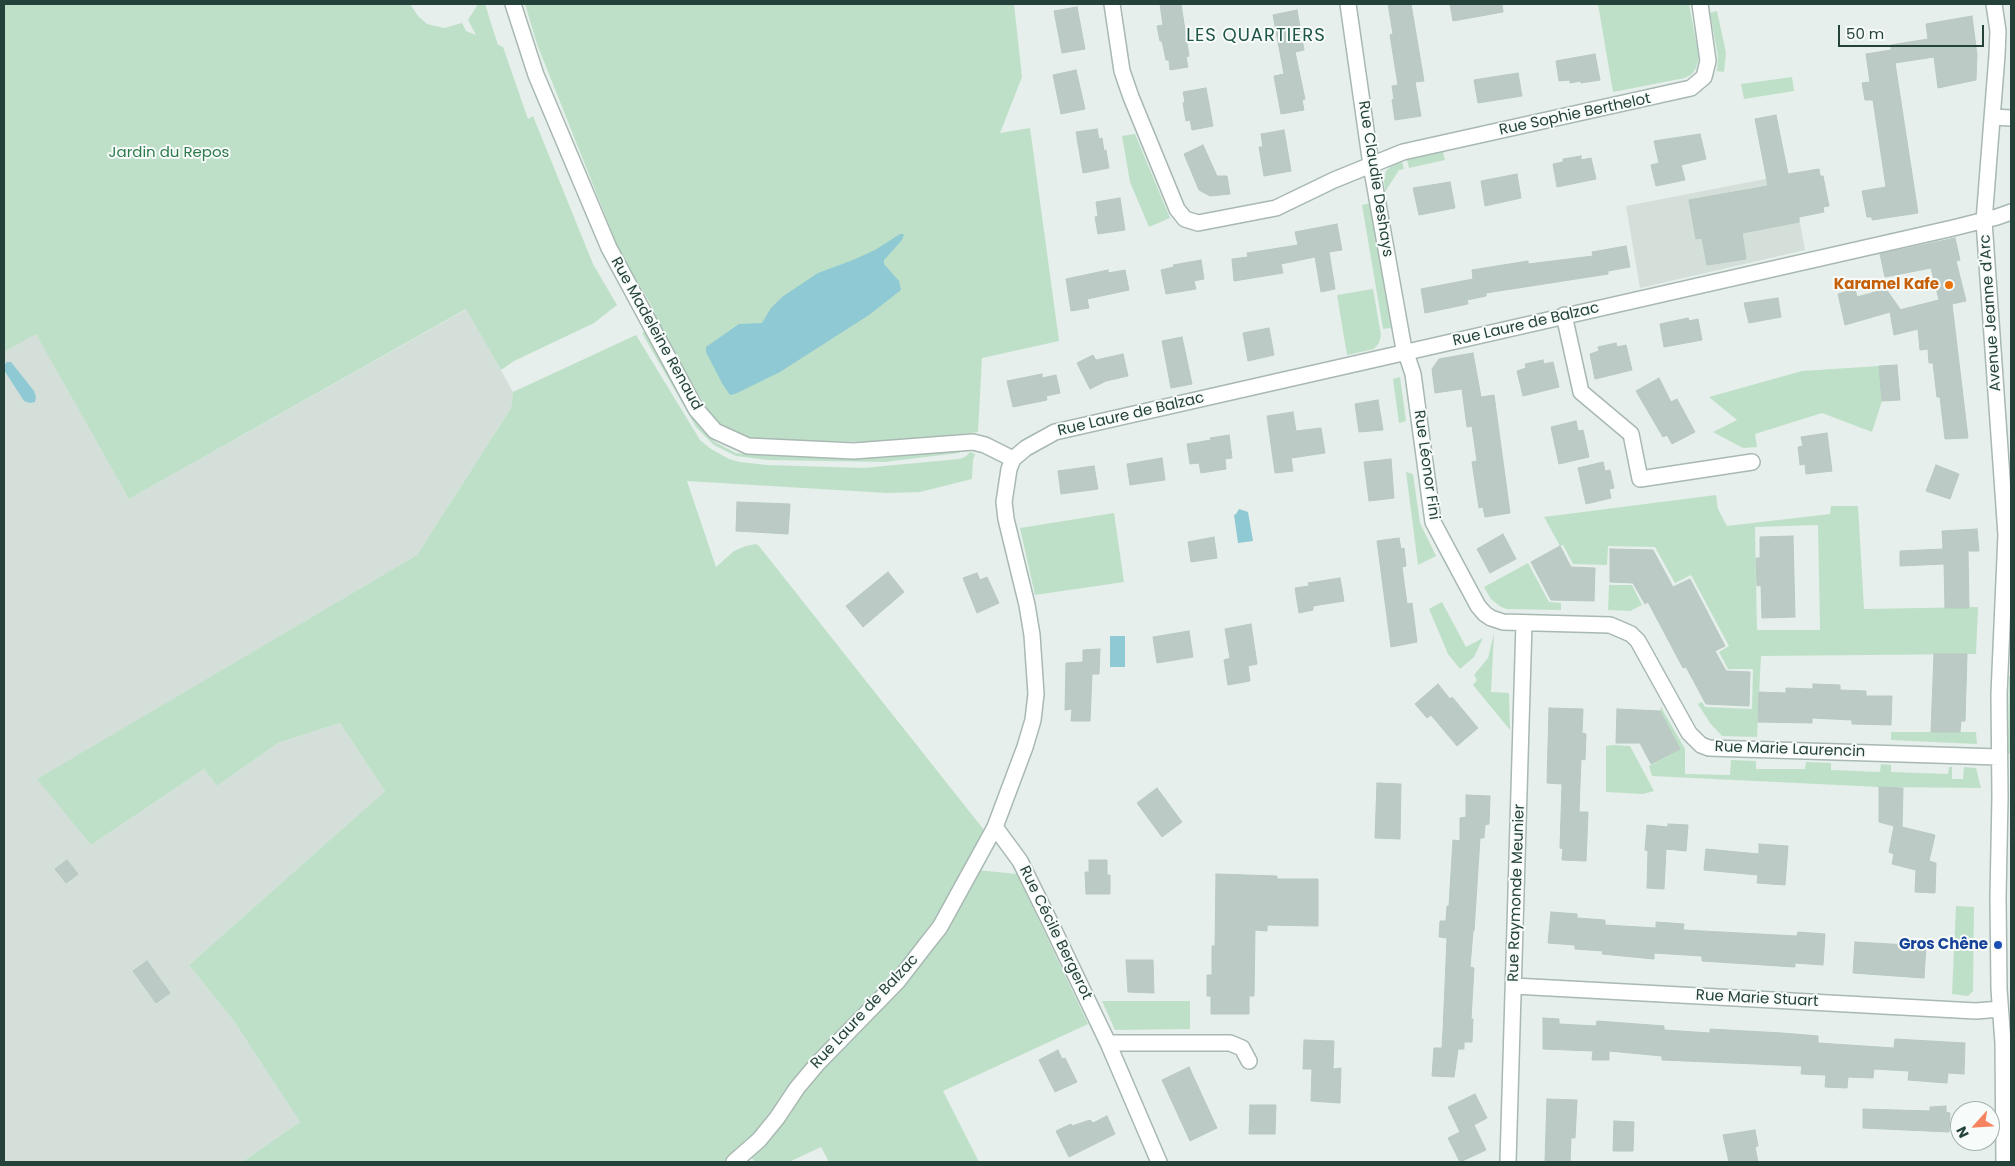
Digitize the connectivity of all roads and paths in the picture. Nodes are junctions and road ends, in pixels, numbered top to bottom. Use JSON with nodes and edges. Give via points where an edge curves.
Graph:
{"nodes":[{"id":1,"x":513,"y":4,"type":"edge"},
{"id":2,"x":1112,"y":4,"type":"edge"},
{"id":3,"x":1348,"y":4,"type":"edge"},
{"id":4,"x":1700,"y":4,"type":"edge"},
{"id":5,"x":1994,"y":4,"type":"edge"},
{"id":6,"x":1992,"y":117,"type":"junction"},
{"id":7,"x":2011,"y":118,"type":"edge"},
{"id":8,"x":1371,"y":165,"type":"junction"},
{"id":9,"x":2011,"y":212,"type":"edge"},
{"id":10,"x":1984,"y":221,"type":"junction"},
{"id":11,"x":1564,"y":315,"type":"junction"},
{"id":12,"x":1405,"y":353,"type":"junction"},
{"id":13,"x":1013,"y":459,"type":"junction"},
{"id":14,"x":1752,"y":462,"type":"dead end"},
{"id":15,"x":1524,"y":623,"type":"junction"},
{"id":16,"x":2000,"y":757,"type":"junction"},
{"id":17,"x":995,"y":827,"type":"junction"},
{"id":18,"x":1514,"y":986,"type":"junction"},
{"id":19,"x":2000,"y":1009,"type":"junction"},
{"id":20,"x":1108,"y":1043,"type":"junction"},
{"id":21,"x":1249,"y":1061,"type":"dead end"},
{"id":22,"x":734,"y":1162,"type":"edge"},
{"id":23,"x":1159,"y":1162,"type":"edge"},
{"id":24,"x":1508,"y":1162,"type":"edge"},
{"id":25,"x":2004,"y":1162,"type":"edge"}],
"edges":[{"from":1,"to":13,"type":"street","name":"Rue Madeleine Renaud","via":[[536,75],[609,248],[696,409],[715,431],[748,446],[862,450],[973,442]]},
{"from":2,"to":8,"type":"street","name":"Rue Sophie Berthelot","via":[[1125,82],[1177,209],[1185,219],[1198,223],[1276,208]]},
{"from":3,"to":8,"type":"street","name":"Rue Claudie Deshays"},
{"from":4,"to":8,"type":"street","name":"Rue Sophie Berthelot","via":[[1708,61],[1704,77],[1691,88],[1403,152]]},
{"from":5,"to":6,"type":"street","name":"Avenue Jeanne d'Arc","via":[[1998,31]]},
{"from":6,"to":7,"type":"street"},
{"from":6,"to":10,"type":"street","name":"Avenue Jeanne d'Arc"},
{"from":8,"to":12,"type":"street","name":"Rue Claudie Deshays"},
{"from":9,"to":10,"type":"street","name":"Rue Laure de Balzac"},
{"from":10,"to":11,"type":"street","name":"Rue Laure de Balzac"},
{"from":10,"to":16,"type":"street","name":"Avenue Jeanne d'Arc","via":[[2006,535],[1999,694]]},
{"from":11,"to":12,"type":"street","name":"Rue Laure de Balzac"},
{"from":11,"to":14,"type":"street","via":[[1581,392],[1631,434],[1640,479]]},
{"from":12,"to":13,"type":"street","name":"Rue Laure de Balzac","via":[[1055,432],[1037,440]]},
{"from":12,"to":15,"type":"street","name":"Rue Léonor Fini","via":[[1413,374],[1433,522],[1485,614],[1502,622]]},
{"from":13,"to":17,"type":"street","name":"Rue Laure de Balzac","via":[[1004,502],[1032,635],[1036,694],[1026,747]]},
{"from":15,"to":16,"type":"street","name":"Rue Marie Laurencin","via":[[1610,626],[1631,634],[1638,641],[1689,733],[1709,748]]},
{"from":15,"to":18,"type":"street","name":"Rue Raymonde Meunier"},
{"from":16,"to":19,"type":"street","name":"Avenue Jeanne d'Arc"},
{"from":17,"to":20,"type":"street","name":"Rue Cécile Bergerot","via":[[1020,861]]},
{"from":17,"to":22,"type":"street","name":"Rue Laure de Balzac","via":[[940,927],[926,946],[898,981],[818,1063],[759,1140]]},
{"from":18,"to":19,"type":"street","name":"Rue Marie Stuart","via":[[1976,1011]]},
{"from":18,"to":24,"type":"street","name":"Rue Raymonde Meunier"},
{"from":19,"to":25,"type":"street","name":"Avenue Jeanne d'Arc"},
{"from":20,"to":21,"type":"street","via":[[1230,1043],[1242,1048]]},
{"from":20,"to":23,"type":"street","name":"Rue Cécile Bergerot"}]}
